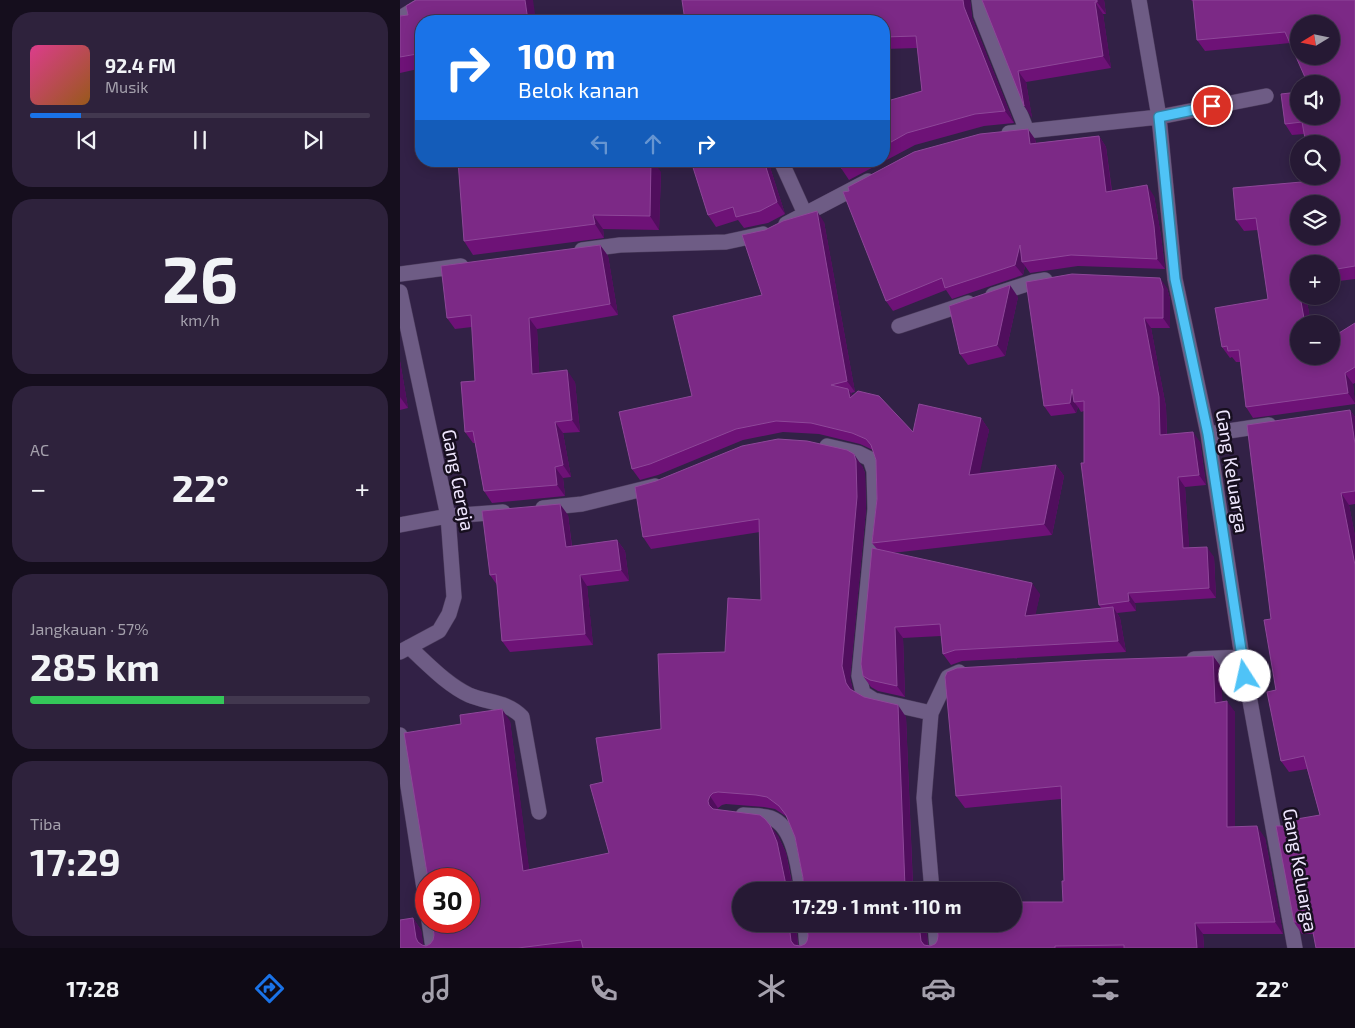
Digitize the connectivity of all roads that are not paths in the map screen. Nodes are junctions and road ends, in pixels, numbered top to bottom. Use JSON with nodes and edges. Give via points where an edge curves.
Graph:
{"nodes":[{"id":1,"x":430,"y":0,"type":"edge"},
{"id":2,"x":979,"y":0,"type":"edge"},
{"id":3,"x":1139,"y":0,"type":"edge"},
{"id":4,"x":400,"y":18,"type":"edge"},
{"id":5,"x":1266,"y":96,"type":"dead end"},
{"id":6,"x":1159,"y":117,"type":"junction"},
{"id":7,"x":1027,"y":131,"type":"junction"},
{"id":8,"x":994,"y":134,"type":"edge"},
{"id":9,"x":784,"y":167,"type":"edge"},
{"id":10,"x":883,"y":172,"type":"edge"},
{"id":11,"x":805,"y":214,"type":"junction"},
{"id":12,"x":564,"y":253,"type":"edge"},
{"id":13,"x":478,"y":264,"type":"edge"},
{"id":14,"x":400,"y":274,"type":"edge"},
{"id":15,"x":1060,"y":278,"type":"edge"},
{"id":16,"x":1156,"y":278,"type":"edge"},
{"id":17,"x":1175,"y":279,"type":"junction"},
{"id":18,"x":400,"y":292,"type":"edge"},
{"id":19,"x":898,"y":326,"type":"dead end"},
{"id":20,"x":1284,"y":423,"type":"edge"},
{"id":21,"x":1208,"y":434,"type":"junction"},
{"id":22,"x":817,"y":443,"type":"edge"},
{"id":23,"x":669,"y":481,"type":"edge"},
{"id":24,"x":448,"y":516,"type":"junction"},
{"id":25,"x":400,"y":525,"type":"edge"},
{"id":26,"x":404,"y":650,"type":"edge"},
{"id":27,"x":1242,"y":657,"type":"junction"},
{"id":28,"x":1176,"y":659,"type":"edge"},
{"id":29,"x":973,"y":670,"type":"edge"},
{"id":30,"x":931,"y":713,"type":"junction"},
{"id":31,"x":400,"y":735,"type":"edge"},
{"id":32,"x":539,"y":812,"type":"dead end"},
{"id":33,"x":726,"y":812,"type":"edge"},
{"id":34,"x":421,"y":868,"type":"edge"},
{"id":35,"x":800,"y":882,"type":"edge"},
{"id":36,"x":931,"y":882,"type":"edge"},
{"id":37,"x":806,"y":932,"type":"edge"},
{"id":38,"x":936,"y":932,"type":"edge"},
{"id":39,"x":431,"y":933,"type":"edge"},
{"id":40,"x":433,"y":948,"type":"edge"},
{"id":41,"x":807,"y":948,"type":"edge"},
{"id":42,"x":938,"y":948,"type":"edge"},
{"id":43,"x":1295,"y":948,"type":"edge"}],
"edges":[{"from":1,"to":4,"type":"street"},
{"from":2,"to":7,"type":"street","via":[[981,15]]},
{"from":3,"to":6,"type":"street","name":"Gang Keluarga"},
{"from":5,"to":6,"type":"street"},
{"from":6,"to":7,"type":"street"},
{"from":6,"to":17,"type":"street","name":"Gang Keluarga"},
{"from":7,"to":8,"type":"street"},
{"from":9,"to":11,"type":"street"},
{"from":10,"to":11,"type":"street"},
{"from":11,"to":12,"type":"street","via":[[770,232],[726,242],[620,245]]},
{"from":13,"to":14,"type":"street"},
{"from":15,"to":19,"type":"street","via":[[1033,282]]},
{"from":16,"to":17,"type":"street"},
{"from":17,"to":21,"type":"street","name":"Gang Keluarga"},
{"from":18,"to":24,"type":"street","name":"Gang Gereja"},
{"from":20,"to":21,"type":"street"},
{"from":21,"to":27,"type":"street","name":"Gang Keluarga"},
{"from":22,"to":30,"type":"street","via":[[858,453],[870,459],[874,471],[875,509],[859,676],[863,694],[874,700]]},
{"from":23,"to":24,"type":"street","via":[[582,504]]},
{"from":24,"to":25,"type":"street"},
{"from":24,"to":26,"type":"street","name":"Gang Gereja","via":[[454,597],[449,614],[439,631]]},
{"from":26,"to":32,"type":"street","via":[[449,683],[470,695],[515,710],[522,718]]},
{"from":27,"to":28,"type":"street"},
{"from":27,"to":43,"type":"street","name":"Gang Keluarga"},
{"from":29,"to":30,"type":"street","via":[[963,670],[948,677]]},
{"from":30,"to":36,"type":"street","via":[[924,798]]},
{"from":31,"to":34,"type":"street"},
{"from":33,"to":35,"type":"street","via":[[771,818],[780,824],[793,845]]},
{"from":37,"to":41,"type":"street"},
{"from":38,"to":42,"type":"street"},
{"from":39,"to":40,"type":"street"}]}
